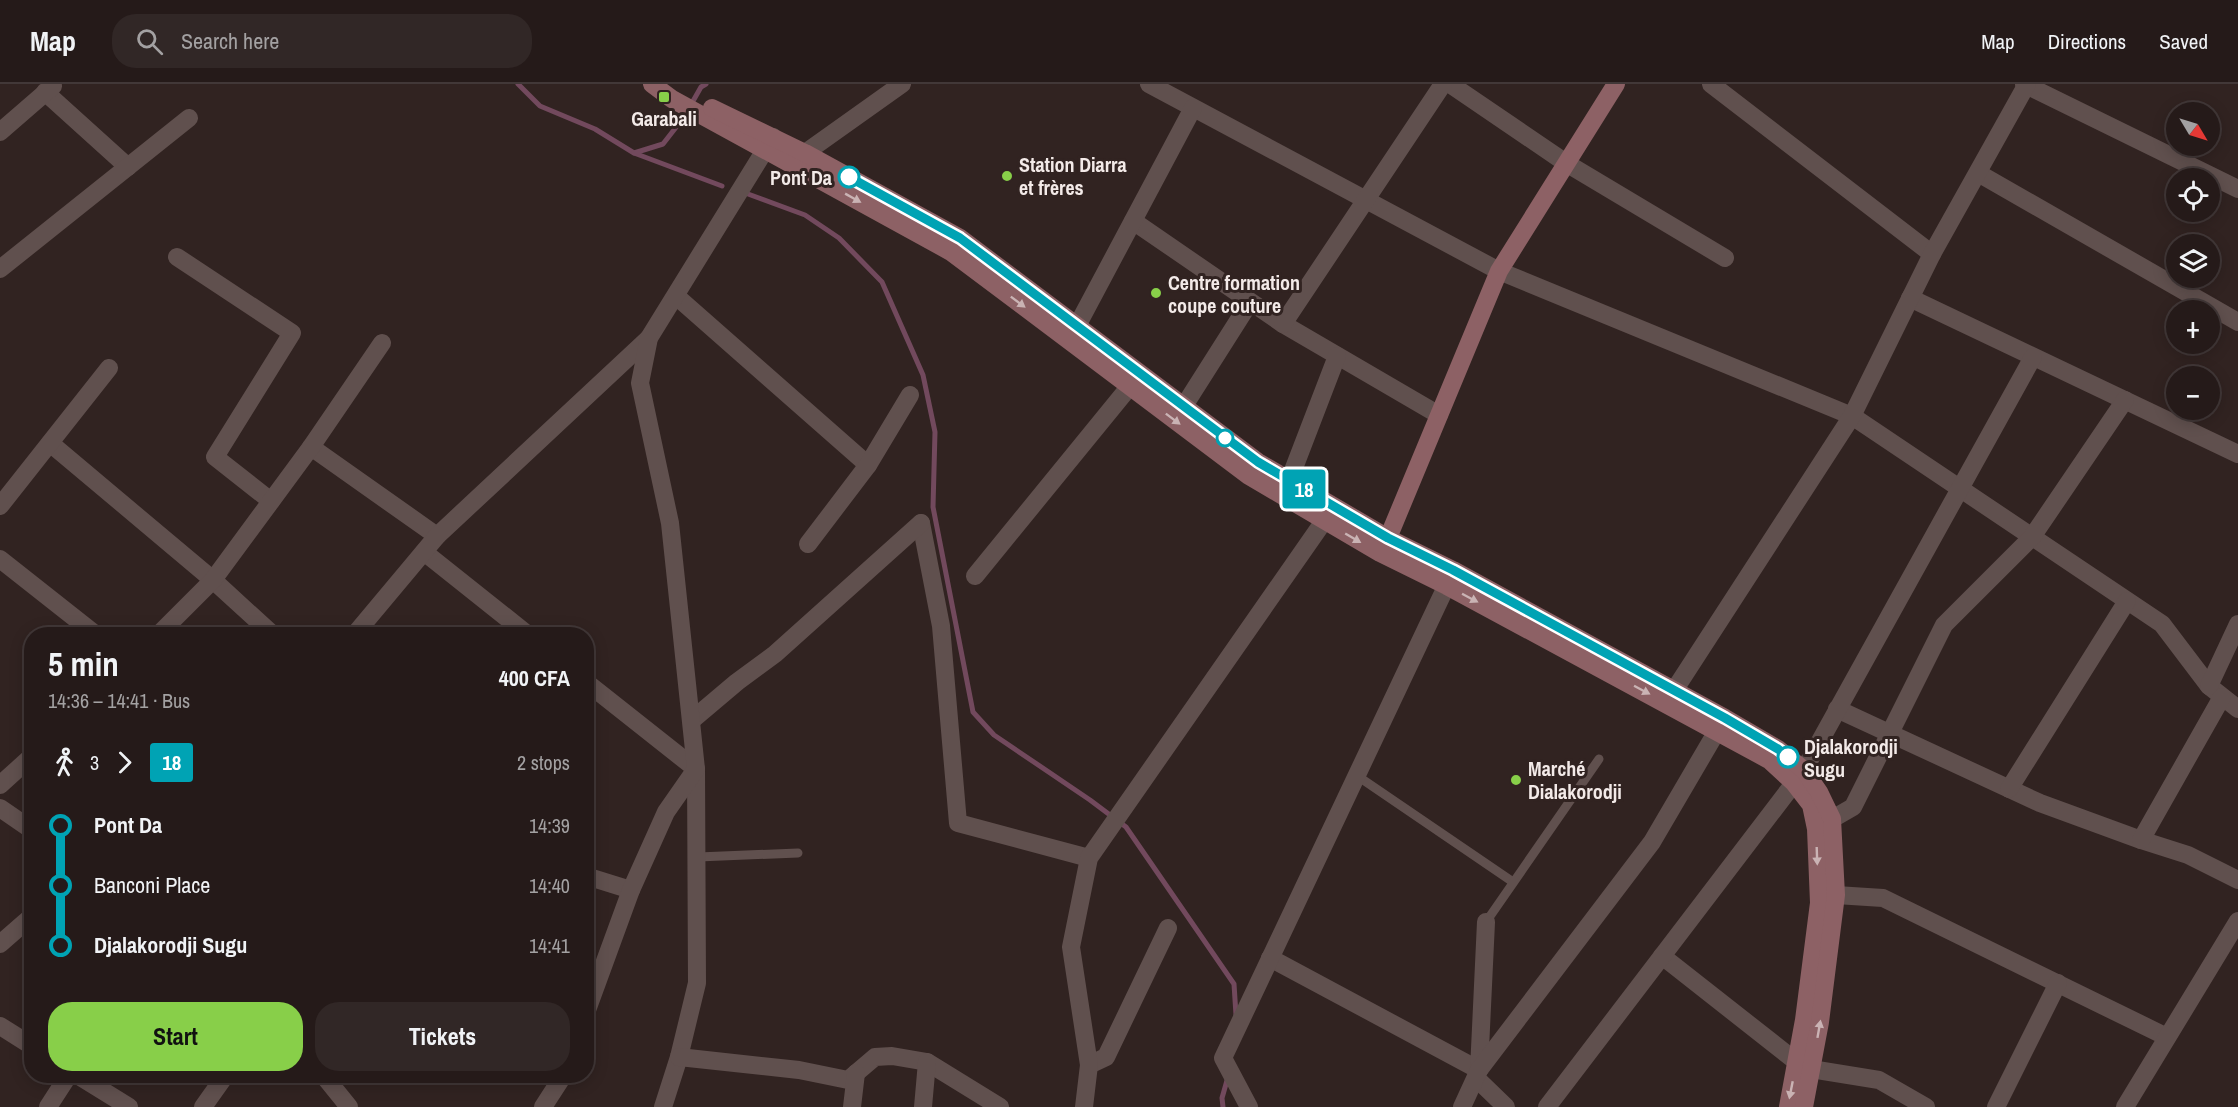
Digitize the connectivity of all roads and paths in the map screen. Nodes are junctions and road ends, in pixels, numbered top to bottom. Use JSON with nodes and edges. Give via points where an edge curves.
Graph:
{"nodes":[{"id":1,"x":652,"y":84,"type":"edge"},
{"id":2,"x":902,"y":84,"type":"edge"},
{"id":3,"x":1149,"y":84,"type":"edge"},
{"id":4,"x":1443,"y":84,"type":"edge"},
{"id":5,"x":1450,"y":84,"type":"edge"},
{"id":6,"x":1616,"y":84,"type":"edge"},
{"id":7,"x":1711,"y":84,"type":"edge"},
{"id":8,"x":2026,"y":84,"type":"edge"},
{"id":9,"x":50,"y":88,"type":"edge"},
{"id":10,"x":674,"y":91,"type":"edge"},
{"id":11,"x":1193,"y":108,"type":"junction"},
{"id":12,"x":189,"y":118,"type":"dead end"},
{"id":13,"x":0,"y":132,"type":"edge"},
{"id":14,"x":769,"y":144,"type":"junction"},
{"id":15,"x":801,"y":161,"type":"junction"},
{"id":16,"x":1566,"y":163,"type":"junction"},
{"id":17,"x":128,"y":167,"type":"junction"},
{"id":18,"x":1978,"y":172,"type":"junction"},
{"id":19,"x":2238,"y":189,"type":"edge"},
{"id":20,"x":1365,"y":200,"type":"junction"},
{"id":21,"x":1133,"y":221,"type":"junction"},
{"id":22,"x":1932,"y":254,"type":"junction"},
{"id":23,"x":177,"y":257,"type":"dead end"},
{"id":24,"x":1725,"y":258,"type":"dead end"},
{"id":25,"x":0,"y":269,"type":"edge"},
{"id":26,"x":1499,"y":271,"type":"junction"},
{"id":27,"x":676,"y":296,"type":"junction"},
{"id":28,"x":1910,"y":298,"type":"junction"},
{"id":29,"x":1251,"y":302,"type":"junction"},
{"id":30,"x":2238,"y":322,"type":"edge"},
{"id":31,"x":1283,"y":324,"type":"junction"},
{"id":32,"x":1077,"y":326,"type":"junction"},
{"id":33,"x":649,"y":338,"type":"junction"},
{"id":34,"x":382,"y":343,"type":"dead end"},
{"id":35,"x":1337,"y":356,"type":"junction"},
{"id":36,"x":2033,"y":357,"type":"junction"},
{"id":37,"x":109,"y":368,"type":"dead end"},
{"id":38,"x":1135,"y":380,"type":"junction"},
{"id":39,"x":910,"y":395,"type":"dead end"},
{"id":40,"x":2125,"y":400,"type":"junction"},
{"id":41,"x":1184,"y":406,"type":"junction"},
{"id":42,"x":1439,"y":415,"type":"junction"},
{"id":43,"x":1852,"y":416,"type":"junction"},
{"id":44,"x":50,"y":443,"type":"junction"},
{"id":45,"x":311,"y":447,"type":"junction"},
{"id":46,"x":2238,"y":454,"type":"edge"},
{"id":47,"x":868,"y":465,"type":"junction"},
{"id":48,"x":1286,"y":488,"type":"junction"},
{"id":49,"x":1960,"y":488,"type":"junction"},
{"id":50,"x":271,"y":501,"type":"junction"},
{"id":51,"x":0,"y":506,"type":"edge"},
{"id":52,"x":1329,"y":514,"type":"junction"},
{"id":53,"x":437,"y":536,"type":"junction"},
{"id":54,"x":2032,"y":537,"type":"junction"},
{"id":55,"x":808,"y":544,"type":"dead end"},
{"id":56,"x":1384,"y":546,"type":"junction"},
{"id":57,"x":424,"y":552,"type":"junction"},
{"id":58,"x":0,"y":559,"type":"edge"},
{"id":59,"x":975,"y":576,"type":"dead end"},
{"id":60,"x":1450,"y":578,"type":"junction"},
{"id":61,"x":213,"y":580,"type":"junction"},
{"id":62,"x":2127,"y":601,"type":"junction"},
{"id":63,"x":2238,"y":624,"type":"edge"},
{"id":64,"x":86,"y":627,"type":"edge"},
{"id":65,"x":166,"y":627,"type":"edge"},
{"id":66,"x":264,"y":627,"type":"edge"},
{"id":67,"x":361,"y":627,"type":"edge"},
{"id":68,"x":519,"y":627,"type":"edge"},
{"id":69,"x":594,"y":688,"type":"edge"},
{"id":70,"x":2216,"y":692,"type":"junction"},
{"id":71,"x":1670,"y":697,"type":"junction"},
{"id":72,"x":1837,"y":709,"type":"junction"},
{"id":73,"x":2238,"y":709,"type":"edge"},
{"id":74,"x":692,"y":720,"type":"junction"},
{"id":75,"x":1721,"y":725,"type":"junction"},
{"id":76,"x":1889,"y":735,"type":"junction"},
{"id":77,"x":1599,"y":759,"type":"dead end"},
{"id":78,"x":24,"y":763,"type":"edge"},
{"id":79,"x":696,"y":769,"type":"junction"},
{"id":80,"x":1356,"y":775,"type":"junction"},
{"id":81,"x":1799,"y":776,"type":"junction"},
{"id":82,"x":0,"y":785,"type":"edge"},
{"id":83,"x":2009,"y":789,"type":"junction"},
{"id":84,"x":0,"y":808,"type":"edge"},
{"id":85,"x":24,"y":824,"type":"edge"},
{"id":86,"x":1824,"y":824,"type":"junction"},
{"id":87,"x":2141,"y":840,"type":"junction"},
{"id":88,"x":798,"y":853,"type":"dead end"},
{"id":89,"x":698,"y":857,"type":"junction"},
{"id":90,"x":1089,"y":858,"type":"junction"},
{"id":91,"x":594,"y":878,"type":"edge"},
{"id":92,"x":2238,"y":880,"type":"edge"},
{"id":93,"x":1513,"y":882,"type":"junction"},
{"id":94,"x":632,"y":890,"type":"junction"},
{"id":95,"x":1836,"y":895,"type":"junction"},
{"id":96,"x":2238,"y":921,"type":"edge"},
{"id":97,"x":1486,"y":922,"type":"joint"},
{"id":98,"x":24,"y":923,"type":"edge"},
{"id":99,"x":1168,"y":928,"type":"dead end"},
{"id":100,"x":0,"y":944,"type":"edge"},
{"id":101,"x":1662,"y":956,"type":"junction"},
{"id":102,"x":1270,"y":958,"type":"junction"},
{"id":103,"x":594,"y":983,"type":"edge"},
{"id":104,"x":2058,"y":983,"type":"junction"},
{"id":105,"x":0,"y":1026,"type":"edge"},
{"id":106,"x":2167,"y":1037,"type":"junction"},
{"id":107,"x":24,"y":1041,"type":"edge"},
{"id":108,"x":678,"y":1057,"type":"junction"},
{"id":109,"x":927,"y":1062,"type":"junction"},
{"id":110,"x":1089,"y":1065,"type":"junction"},
{"id":111,"x":1806,"y":1068,"type":"junction"},
{"id":112,"x":856,"y":1073,"type":"junction"},
{"id":113,"x":1478,"y":1074,"type":"junction"},
{"id":114,"x":64,"y":1083,"type":"edge"},
{"id":115,"x":90,"y":1083,"type":"edge"},
{"id":116,"x":220,"y":1083,"type":"edge"},
{"id":117,"x":330,"y":1083,"type":"edge"},
{"id":118,"x":558,"y":1083,"type":"edge"},
{"id":119,"x":48,"y":1107,"type":"edge"},
{"id":120,"x":129,"y":1107,"type":"edge"},
{"id":121,"x":203,"y":1107,"type":"edge"},
{"id":122,"x":349,"y":1107,"type":"edge"},
{"id":123,"x":543,"y":1107,"type":"edge"},
{"id":124,"x":663,"y":1107,"type":"edge"},
{"id":125,"x":852,"y":1107,"type":"edge"},
{"id":126,"x":923,"y":1107,"type":"edge"},
{"id":127,"x":1000,"y":1107,"type":"edge"},
{"id":128,"x":1084,"y":1107,"type":"edge"},
{"id":129,"x":1249,"y":1107,"type":"edge"},
{"id":130,"x":1462,"y":1107,"type":"edge"},
{"id":131,"x":1506,"y":1107,"type":"edge"},
{"id":132,"x":1547,"y":1107,"type":"edge"},
{"id":133,"x":1788,"y":1107,"type":"edge"},
{"id":134,"x":1804,"y":1107,"type":"edge"},
{"id":135,"x":1926,"y":1107,"type":"edge"},
{"id":136,"x":1996,"y":1107,"type":"edge"},
{"id":137,"x":2125,"y":1107,"type":"edge"}],
"edges":[{"from":1,"to":10,"type":"main road"},
{"from":2,"to":15,"type":"street"},
{"from":3,"to":11,"type":"street"},
{"from":4,"to":20,"type":"street"},
{"from":5,"to":16,"type":"street"},
{"from":6,"to":16,"type":"main road"},
{"from":7,"to":22,"type":"street"},
{"from":8,"to":18,"type":"street"},
{"from":8,"to":19,"type":"street"},
{"from":9,"to":13,"type":"street"},
{"from":9,"to":17,"type":"street"},
{"from":10,"to":14,"type":"main road"},
{"from":11,"to":20,"type":"street"},
{"from":11,"to":21,"type":"street"},
{"from":12,"to":17,"type":"street"},
{"from":14,"to":15,"type":"main road"},
{"from":14,"to":27,"type":"street"},
{"from":15,"to":32,"type":"main road","via":[[960,238]]},
{"from":15,"to":38,"type":"main road","one_way":true,"via":[[951,252]]},
{"from":16,"to":24,"type":"street"},
{"from":16,"to":26,"type":"main road"},
{"from":17,"to":25,"type":"street"},
{"from":18,"to":22,"type":"street"},
{"from":18,"to":30,"type":"street"},
{"from":20,"to":26,"type":"street"},
{"from":20,"to":31,"type":"street"},
{"from":21,"to":29,"type":"street"},
{"from":21,"to":32,"type":"street"},
{"from":22,"to":28,"type":"street"},
{"from":23,"to":50,"type":"street","via":[[292,333],[215,457]]},
{"from":26,"to":42,"type":"main road"},
{"from":26,"to":43,"type":"street"},
{"from":27,"to":33,"type":"street"},
{"from":27,"to":47,"type":"street"},
{"from":28,"to":36,"type":"street"},
{"from":28,"to":43,"type":"street"},
{"from":29,"to":31,"type":"street"},
{"from":29,"to":41,"type":"street"},
{"from":31,"to":35,"type":"street"},
{"from":32,"to":38,"type":"main road"},
{"from":33,"to":53,"type":"street"},
{"from":33,"to":74,"type":"street","via":[[640,383],[670,524]]},
{"from":34,"to":45,"type":"street"},
{"from":35,"to":42,"type":"street"},
{"from":35,"to":48,"type":"street"},
{"from":36,"to":40,"type":"street"},
{"from":36,"to":49,"type":"street"},
{"from":37,"to":44,"type":"street"},
{"from":38,"to":41,"type":"main road"},
{"from":38,"to":48,"type":"main road","one_way":true,"via":[[1249,476]]},
{"from":38,"to":59,"type":"street"},
{"from":39,"to":47,"type":"street"},
{"from":40,"to":46,"type":"street"},
{"from":40,"to":54,"type":"street"},
{"from":41,"to":48,"type":"main road"},
{"from":42,"to":56,"type":"main road"},
{"from":43,"to":49,"type":"street"},
{"from":43,"to":71,"type":"street"},
{"from":44,"to":51,"type":"street"},
{"from":44,"to":61,"type":"street"},
{"from":45,"to":50,"type":"street"},
{"from":45,"to":53,"type":"street"},
{"from":47,"to":55,"type":"street"},
{"from":48,"to":52,"type":"main road"},
{"from":49,"to":54,"type":"street"},
{"from":49,"to":72,"type":"street"},
{"from":50,"to":61,"type":"street"},
{"from":52,"to":56,"type":"main road"},
{"from":52,"to":90,"type":"street"},
{"from":53,"to":57,"type":"street"},
{"from":54,"to":62,"type":"street"},
{"from":54,"to":76,"type":"street","via":[[1944,625]]},
{"from":56,"to":60,"type":"main road"},
{"from":57,"to":67,"type":"street"},
{"from":57,"to":68,"type":"street"},
{"from":58,"to":64,"type":"street"},
{"from":60,"to":71,"type":"main road"},
{"from":60,"to":80,"type":"street"},
{"from":61,"to":65,"type":"street"},
{"from":61,"to":66,"type":"street"},
{"from":62,"to":70,"type":"street","via":[[2162,624]]},
{"from":62,"to":83,"type":"street"},
{"from":63,"to":70,"type":"street"},
{"from":69,"to":79,"type":"street"},
{"from":70,"to":73,"type":"street"},
{"from":70,"to":87,"type":"street"},
{"from":71,"to":75,"type":"main road"},
{"from":72,"to":76,"type":"street"},
{"from":72,"to":81,"type":"street"},
{"from":74,"to":79,"type":"street"},
{"from":74,"to":90,"type":"street","via":[[775,654],[921,523],[941,626],[958,823]]},
{"from":75,"to":81,"type":"main road","via":[[1769,760]]},
{"from":75,"to":113,"type":"street","via":[[1652,842]]},
{"from":76,"to":83,"type":"street"},
{"from":76,"to":86,"type":"street","via":[[1853,807]]},
{"from":77,"to":93,"type":"lane"},
{"from":78,"to":82,"type":"street"},
{"from":79,"to":89,"type":"street"},
{"from":79,"to":94,"type":"street","via":[[666,812]]},
{"from":80,"to":93,"type":"lane"},
{"from":80,"to":102,"type":"street"},
{"from":81,"to":86,"type":"main road"},
{"from":81,"to":101,"type":"street"},
{"from":83,"to":87,"type":"street"},
{"from":84,"to":85,"type":"street"},
{"from":86,"to":95,"type":"main road"},
{"from":86,"to":111,"type":"main road","one_way":true,"via":[[1819,903],[1804,1020]]},
{"from":87,"to":92,"type":"street","via":[[2188,855]]},
{"from":88,"to":89,"type":"lane"},
{"from":89,"to":108,"type":"street","via":[[697,982]]},
{"from":90,"to":110,"type":"street","via":[[1071,947]]},
{"from":91,"to":94,"type":"street"},
{"from":93,"to":97,"type":"lane"},
{"from":94,"to":103,"type":"street"},
{"from":95,"to":104,"type":"street","via":[[1883,898]]},
{"from":111,"to":95,"type":"main road","one_way":true,"via":[[1820,1022]]},
{"from":96,"to":106,"type":"street"},
{"from":97,"to":113,"type":"street"},
{"from":98,"to":100,"type":"street"},
{"from":99,"to":110,"type":"street","via":[[1106,1057]]},
{"from":101,"to":111,"type":"street"},
{"from":101,"to":132,"type":"street"},
{"from":102,"to":113,"type":"street"},
{"from":102,"to":129,"type":"street","via":[[1223,1058]]},
{"from":104,"to":106,"type":"street"},
{"from":104,"to":136,"type":"street"},
{"from":105,"to":107,"type":"street"},
{"from":106,"to":137,"type":"street"},
{"from":108,"to":112,"type":"street","via":[[799,1070],[848,1080]]},
{"from":108,"to":124,"type":"street"},
{"from":109,"to":112,"type":"street","via":[[875,1057]]},
{"from":109,"to":126,"type":"street"},
{"from":109,"to":127,"type":"street"},
{"from":110,"to":128,"type":"street"},
{"from":111,"to":133,"type":"main road","one_way":true},
{"from":111,"to":134,"type":"main road"},
{"from":111,"to":135,"type":"street","via":[[1879,1080]]},
{"from":112,"to":125,"type":"street"},
{"from":113,"to":130,"type":"street"},
{"from":113,"to":131,"type":"street"},
{"from":114,"to":119,"type":"street"},
{"from":115,"to":120,"type":"street"},
{"from":116,"to":121,"type":"street"},
{"from":117,"to":122,"type":"street"},
{"from":118,"to":123,"type":"street"}]}
